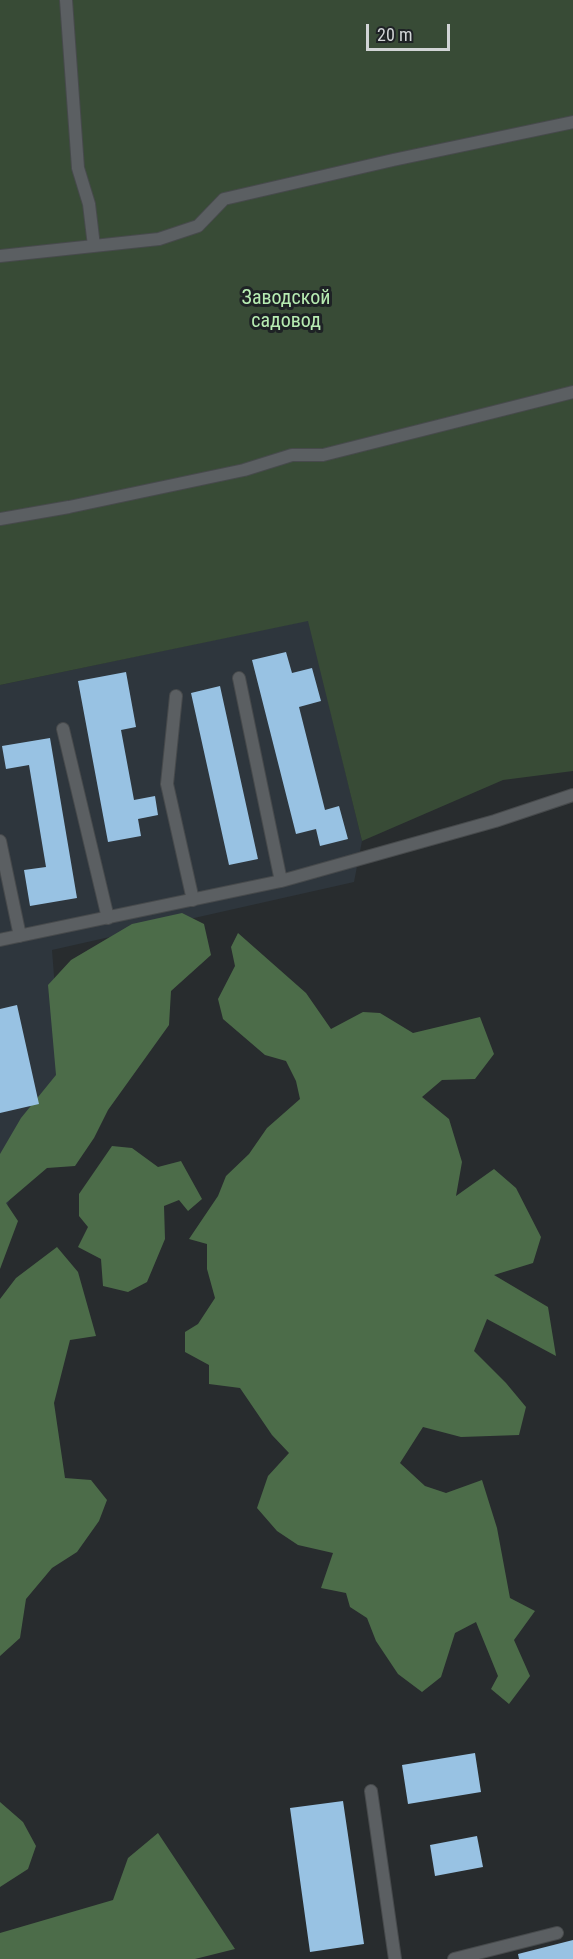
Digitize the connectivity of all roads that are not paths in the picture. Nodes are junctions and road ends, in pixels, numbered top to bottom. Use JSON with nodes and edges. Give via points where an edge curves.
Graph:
{"nodes":[{"id":1,"x":66,"y":0,"type":"edge"},
{"id":2,"x":573,"y":122,"type":"edge"},
{"id":3,"x":94,"y":246,"type":"junction"},
{"id":4,"x":0,"y":256,"type":"edge"},
{"id":5,"x":573,"y":392,"type":"edge"},
{"id":6,"x":0,"y":519,"type":"edge"},
{"id":7,"x":239,"y":678,"type":"dead end"},
{"id":8,"x":176,"y":696,"type":"dead end"},
{"id":9,"x":63,"y":729,"type":"dead end"},
{"id":10,"x":573,"y":795,"type":"edge"},
{"id":11,"x":0,"y":842,"type":"edge"},
{"id":12,"x":281,"y":881,"type":"junction"},
{"id":13,"x":193,"y":900,"type":"junction"},
{"id":14,"x":108,"y":918,"type":"junction"},
{"id":15,"x":20,"y":936,"type":"junction"},
{"id":16,"x":0,"y":940,"type":"edge"},
{"id":17,"x":371,"y":1791,"type":"dead end"},
{"id":18,"x":557,"y":1933,"type":"dead end"},
{"id":19,"x":394,"y":1959,"type":"edge"},
{"id":20,"x":454,"y":1959,"type":"edge"}],
"edges":[{"from":1,"to":3,"type":"lane","via":[[78,168],[89,204]]},
{"from":2,"to":3,"type":"lane","via":[[224,199],[198,226],[159,239]]},
{"from":3,"to":4,"type":"lane"},
{"from":5,"to":6,"type":"lane","via":[[323,455],[292,455],[244,470]]},
{"from":7,"to":12,"type":"lane"},
{"from":8,"to":13,"type":"lane","via":[[167,784]]},
{"from":9,"to":14,"type":"lane"},
{"from":10,"to":12,"type":"lane"},
{"from":11,"to":15,"type":"lane"},
{"from":12,"to":13,"type":"lane"},
{"from":13,"to":14,"type":"lane"},
{"from":14,"to":15,"type":"lane"},
{"from":15,"to":16,"type":"lane"},
{"from":17,"to":19,"type":"lane"},
{"from":18,"to":20,"type":"lane"}]}
